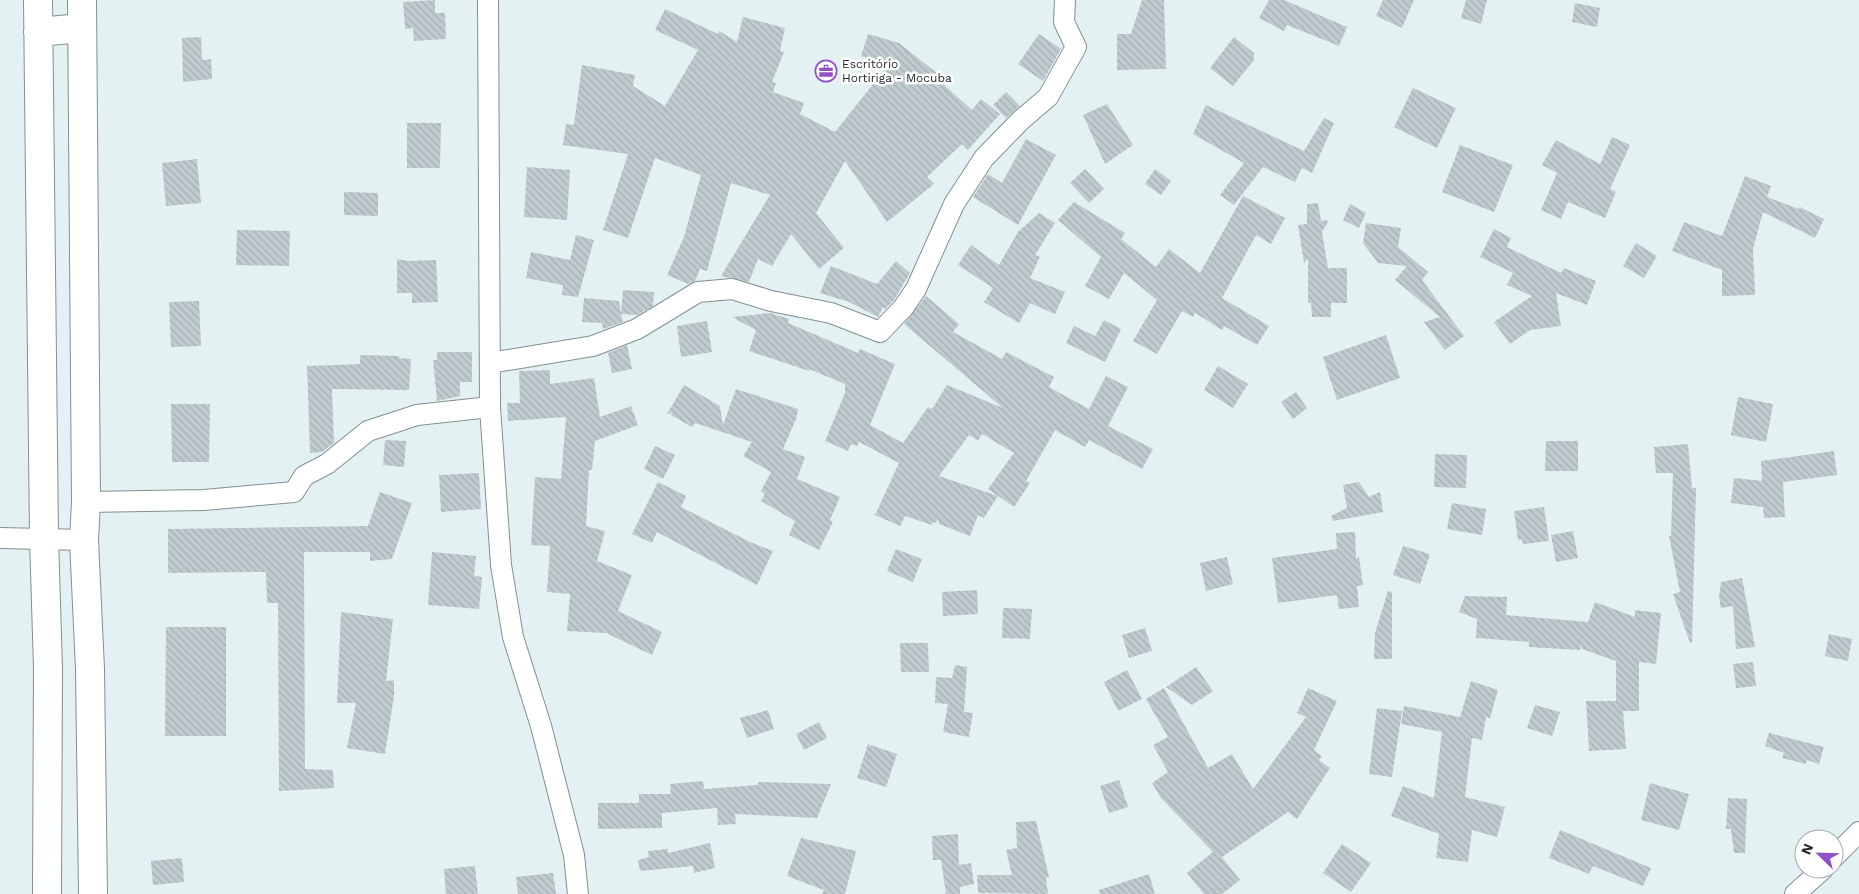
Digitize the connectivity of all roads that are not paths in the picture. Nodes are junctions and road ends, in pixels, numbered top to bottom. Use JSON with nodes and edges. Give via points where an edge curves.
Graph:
{"nodes":[{"id":1,"x":38,"y":0,"type":"edge"},
{"id":2,"x":82,"y":0,"type":"edge"},
{"id":3,"x":488,"y":0,"type":"edge"},
{"id":4,"x":1065,"y":0,"type":"edge"},
{"id":5,"x":82,"y":28,"type":"junction"},
{"id":6,"x":38,"y":32,"type":"junction"},
{"id":7,"x":83,"y":310,"type":"junction"},
{"id":8,"x":40,"y":312,"type":"junction"},
{"id":9,"x":490,"y":363,"type":"junction"},
{"id":10,"x":490,"y":407,"type":"junction"},
{"id":11,"x":86,"y":502,"type":"junction"},
{"id":12,"x":0,"y":538,"type":"edge"},
{"id":13,"x":44,"y":538,"type":"junction"},
{"id":14,"x":84,"y":540,"type":"junction"},
{"id":15,"x":48,"y":668,"type":"junction"},
{"id":16,"x":90,"y":669,"type":"junction"},
{"id":17,"x":1859,"y":832,"type":"edge"},
{"id":18,"x":1844,"y":847,"type":"edge"},
{"id":19,"x":1812,"y":879,"type":"edge"},
{"id":20,"x":47,"y":894,"type":"edge"},
{"id":21,"x":93,"y":894,"type":"edge"},
{"id":22,"x":578,"y":894,"type":"edge"},
{"id":23,"x":1795,"y":894,"type":"edge"}],
"edges":[{"from":1,"to":6,"type":"street"},
{"from":2,"to":5,"type":"street"},
{"from":3,"to":9,"type":"street"},
{"from":4,"to":9,"type":"street","via":[[1064,22],[1076,47],[1048,97],[984,158],[954,204],[916,289],[904,308],[880,332],[831,313],[732,289],[698,292],[637,329],[593,346]]},
{"from":5,"to":6,"type":"street"},
{"from":5,"to":7,"type":"street"},
{"from":6,"to":8,"type":"street"},
{"from":7,"to":8,"type":"street"},
{"from":7,"to":11,"type":"street"},
{"from":8,"to":13,"type":"street"},
{"from":9,"to":10,"type":"street"},
{"from":10,"to":11,"type":"street","via":[[417,415],[368,431],[327,464],[304,476],[294,492],[204,500]]},
{"from":10,"to":22,"type":"street","via":[[501,565],[513,638],[541,726],[574,855]]},
{"from":11,"to":14,"type":"street"},
{"from":12,"to":13,"type":"street"},
{"from":13,"to":14,"type":"street"},
{"from":13,"to":15,"type":"street"},
{"from":14,"to":16,"type":"street"},
{"from":15,"to":16,"type":"street"},
{"from":15,"to":20,"type":"street"},
{"from":16,"to":21,"type":"street"},
{"from":17,"to":18,"type":"street"},
{"from":19,"to":23,"type":"street"}]}
